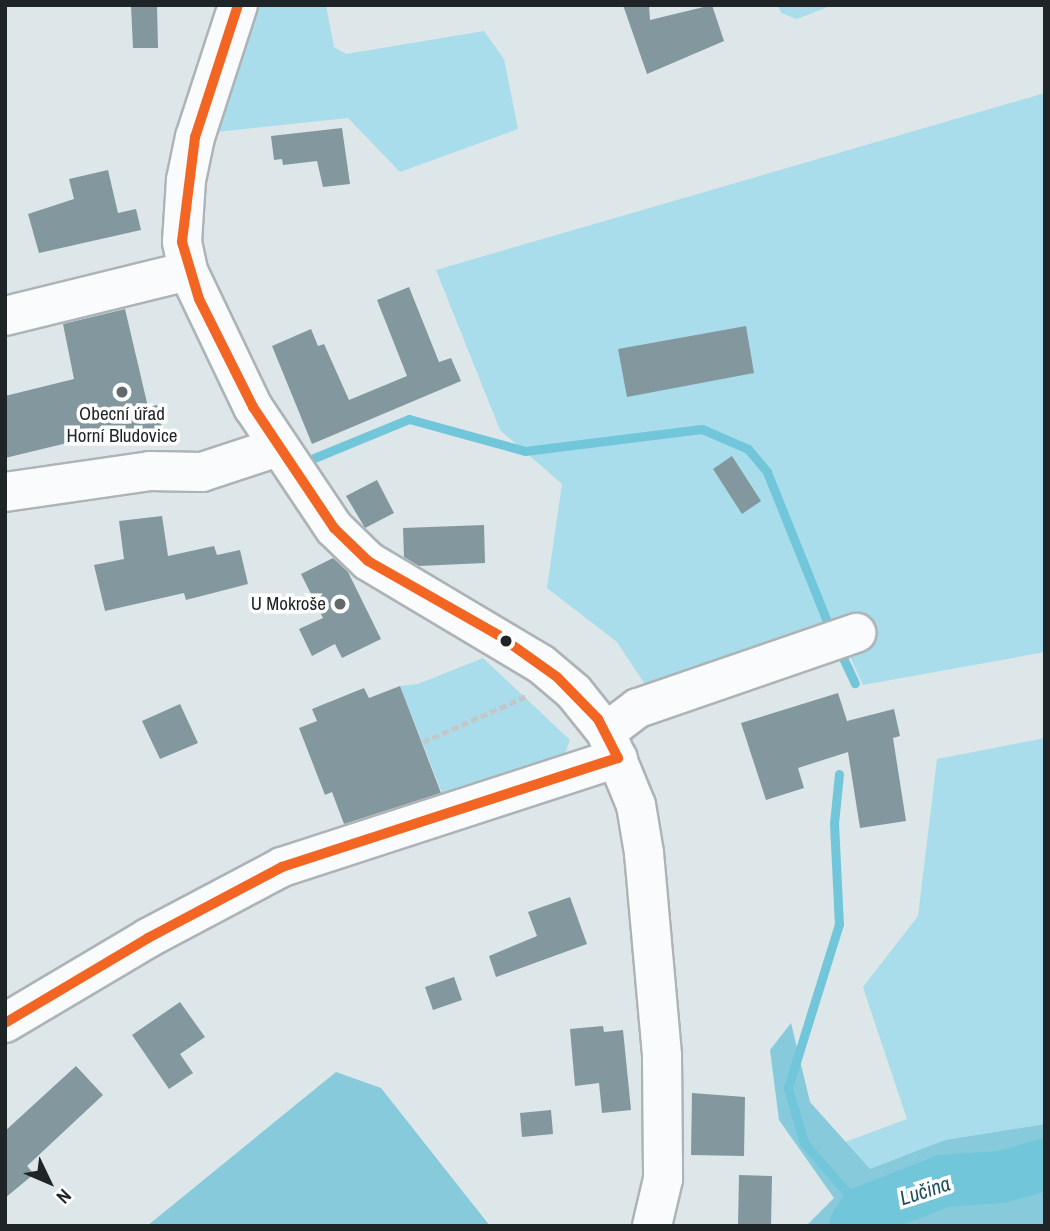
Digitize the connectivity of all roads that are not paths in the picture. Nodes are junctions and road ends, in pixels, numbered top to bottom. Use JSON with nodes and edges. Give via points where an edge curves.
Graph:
{"nodes":[{"id":1,"x":238,"y":5,"type":"edge"},
{"id":2,"x":188,"y":271,"type":"junction"},
{"id":3,"x":5,"y":316,"type":"edge"},
{"id":4,"x":278,"y":447,"type":"junction"},
{"id":5,"x":5,"y":492,"type":"edge"},
{"id":6,"x":839,"y":640,"type":"dead end"},
{"id":7,"x":612,"y":745,"type":"junction"},
{"id":8,"x":5,"y":1023,"type":"edge"},
{"id":9,"x":652,"y":1226,"type":"edge"}],
"edges":[{"from":1,"to":2,"type":"street","via":[[186,180],[182,242]]},
{"from":2,"to":3,"type":"street"},
{"from":2,"to":4,"type":"street","via":[[247,395]]},
{"from":4,"to":5,"type":"street","via":[[202,472],[150,471]]},
{"from":4,"to":7,"type":"street","via":[[316,507],[368,561],[498,635],[557,677]]},
{"from":6,"to":7,"type":"street","via":[[638,708]]},
{"from":7,"to":8,"type":"street","via":[[282,867],[148,938]]},
{"from":7,"to":9,"type":"street","via":[[640,829],[662,1056],[663,1179]]}]}
